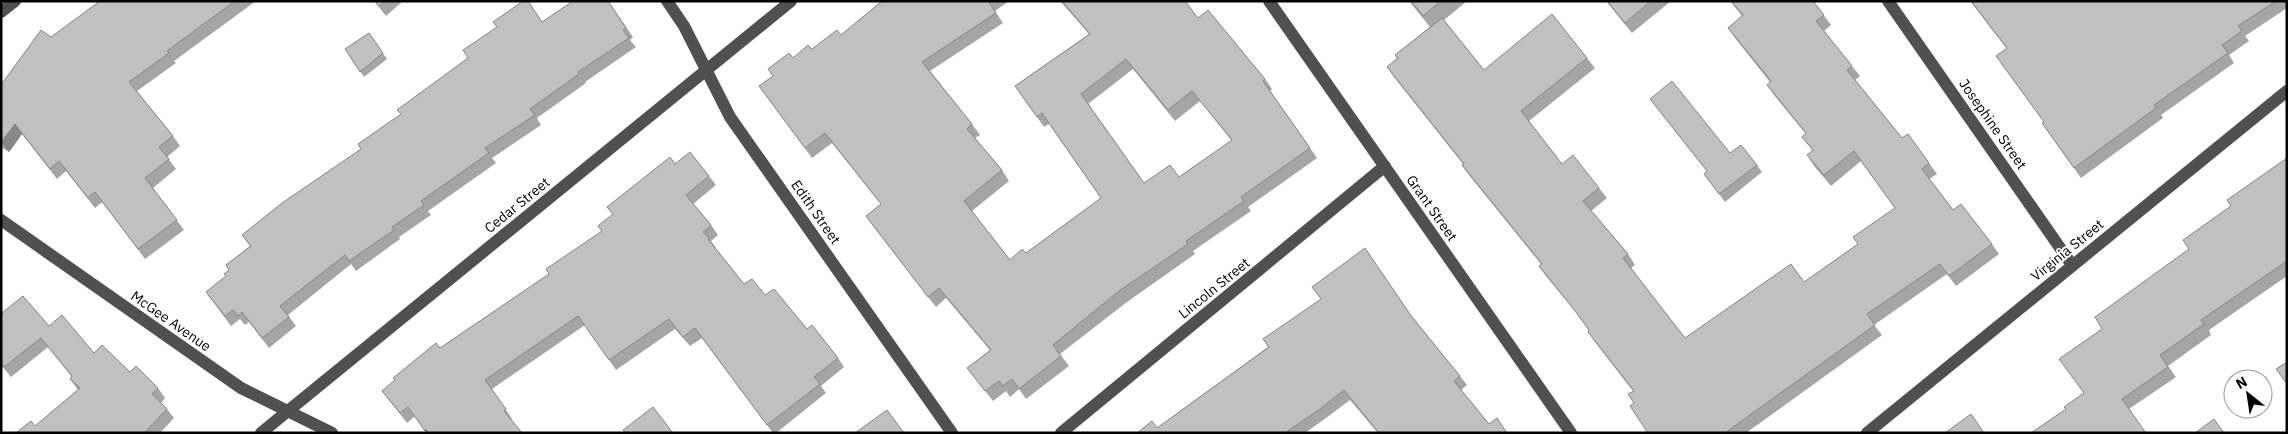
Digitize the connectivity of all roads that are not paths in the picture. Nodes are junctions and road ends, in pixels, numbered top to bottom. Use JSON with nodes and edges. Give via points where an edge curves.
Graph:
{"nodes":[{"id":1,"x":15,"y":1,"type":"edge"},
{"id":2,"x":667,"y":1,"type":"edge"},
{"id":3,"x":792,"y":1,"type":"edge"},
{"id":4,"x":1269,"y":1,"type":"edge"},
{"id":5,"x":1888,"y":1,"type":"edge"},
{"id":6,"x":1,"y":12,"type":"edge"},
{"id":7,"x":707,"y":70,"type":"junction"},
{"id":8,"x":2287,"y":91,"type":"edge"},
{"id":9,"x":1385,"y":166,"type":"junction"},
{"id":10,"x":1,"y":220,"type":"edge"},
{"id":11,"x":2072,"y":265,"type":"junction"},
{"id":12,"x":288,"y":411,"type":"junction"},
{"id":13,"x":261,"y":433,"type":"edge"},
{"id":14,"x":332,"y":433,"type":"edge"},
{"id":15,"x":952,"y":433,"type":"edge"},
{"id":16,"x":1061,"y":433,"type":"edge"},
{"id":17,"x":1571,"y":433,"type":"edge"},
{"id":18,"x":1867,"y":433,"type":"edge"}],
"edges":[{"from":1,"to":6,"type":"street"},
{"from":2,"to":7,"type":"street","name":"Edith Street"},
{"from":3,"to":7,"type":"street","name":"Cedar Street"},
{"from":4,"to":9,"type":"street","name":"Grant Street"},
{"from":5,"to":11,"type":"street","name":"Josephine Street"},
{"from":7,"to":12,"type":"street","name":"Cedar Street"},
{"from":7,"to":15,"type":"street","name":"Edith Street","via":[[730,117]]},
{"from":8,"to":11,"type":"street","name":"Virginia Street"},
{"from":9,"to":16,"type":"street","name":"Lincoln Street"},
{"from":9,"to":17,"type":"street","name":"Grant Street"},
{"from":10,"to":12,"type":"street","name":"McGee Avenue","via":[[241,388]]},
{"from":11,"to":18,"type":"street","name":"Virginia Street"},
{"from":12,"to":13,"type":"street","name":"Cedar Street"},
{"from":12,"to":14,"type":"street","name":"McGee Avenue"}]}
